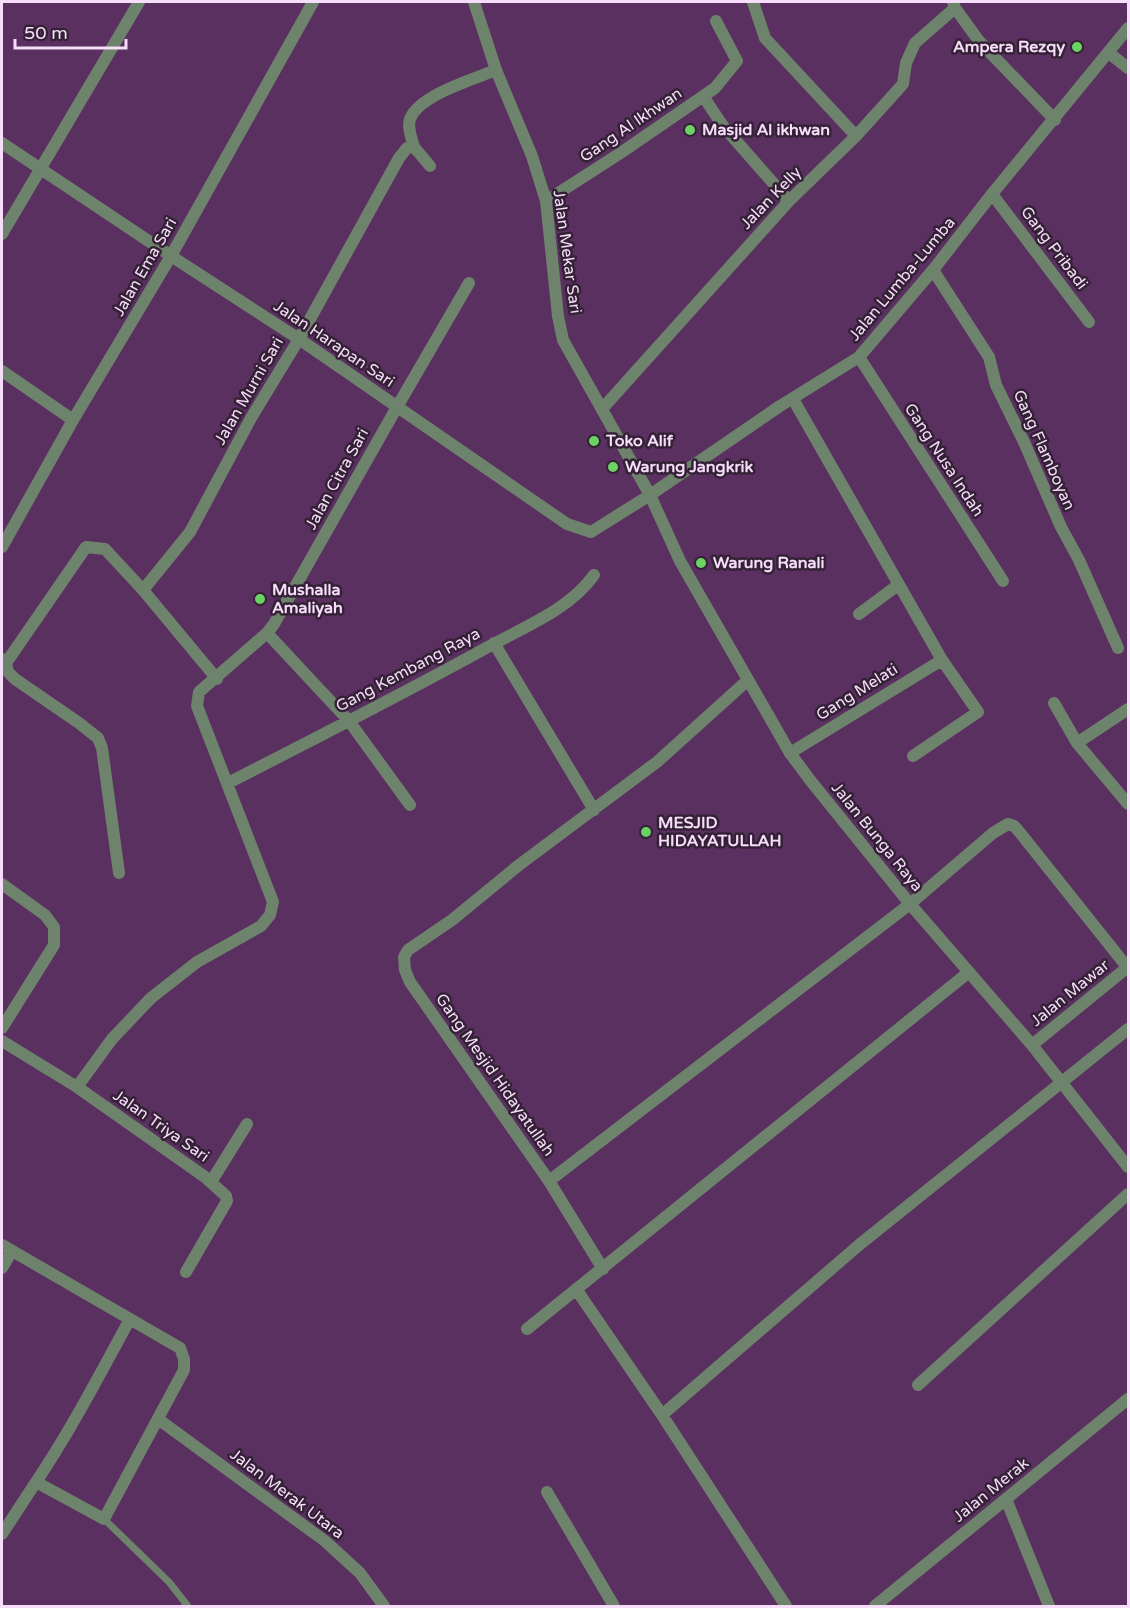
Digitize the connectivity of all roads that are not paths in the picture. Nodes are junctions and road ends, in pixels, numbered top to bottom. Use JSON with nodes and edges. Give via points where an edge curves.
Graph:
{"nodes":[{"id":1,"x":139,"y":2,"type":"edge"},
{"id":2,"x":313,"y":2,"type":"edge"},
{"id":3,"x":474,"y":2,"type":"edge"},
{"id":4,"x":753,"y":2,"type":"edge"},
{"id":5,"x":954,"y":5,"type":"edge"},
{"id":6,"x":716,"y":21,"type":"dead end"},
{"id":7,"x":1128,"y":28,"type":"edge"},
{"id":8,"x":1109,"y":53,"type":"junction"},
{"id":9,"x":1128,"y":68,"type":"edge"},
{"id":10,"x":496,"y":70,"type":"junction"},
{"id":11,"x":703,"y":96,"type":"junction"},
{"id":12,"x":1055,"y":120,"type":"junction"},
{"id":13,"x":856,"y":136,"type":"junction"},
{"id":14,"x":2,"y":143,"type":"edge"},
{"id":15,"x":414,"y":147,"type":"junction"},
{"id":16,"x":430,"y":166,"type":"dead end"},
{"id":17,"x":40,"y":169,"type":"junction"},
{"id":18,"x":993,"y":194,"type":"junction"},
{"id":19,"x":546,"y":201,"type":"junction"},
{"id":20,"x":789,"y":201,"type":"junction"},
{"id":21,"x":2,"y":234,"type":"edge"},
{"id":22,"x":171,"y":256,"type":"junction"},
{"id":23,"x":933,"y":270,"type":"junction"},
{"id":24,"x":469,"y":283,"type":"dead end"},
{"id":25,"x":1089,"y":322,"type":"dead end"},
{"id":26,"x":299,"y":339,"type":"junction"},
{"id":27,"x":859,"y":357,"type":"junction"},
{"id":28,"x":2,"y":371,"type":"edge"},
{"id":29,"x":793,"y":399,"type":"junction"},
{"id":30,"x":397,"y":406,"type":"junction"},
{"id":31,"x":602,"y":409,"type":"junction"},
{"id":32,"x":73,"y":420,"type":"junction"},
{"id":33,"x":650,"y":495,"type":"junction"},
{"id":34,"x":2,"y":547,"type":"edge"},
{"id":35,"x":594,"y":575,"type":"dead end"},
{"id":36,"x":1003,"y":581,"type":"dead end"},
{"id":37,"x":898,"y":585,"type":"junction"},
{"id":38,"x":143,"y":590,"type":"junction"},
{"id":39,"x":859,"y":614,"type":"dead end"},
{"id":40,"x":267,"y":633,"type":"junction"},
{"id":41,"x":494,"y":643,"type":"junction"},
{"id":42,"x":1118,"y":648,"type":"dead end"},
{"id":43,"x":942,"y":660,"type":"junction"},
{"id":44,"x":4,"y":661,"type":"edge"},
{"id":45,"x":217,"y":679,"type":"junction"},
{"id":46,"x":748,"y":680,"type":"junction"},
{"id":47,"x":1054,"y":703,"type":"dead end"},
{"id":48,"x":1128,"y":709,"type":"edge"},
{"id":49,"x":349,"y":721,"type":"junction"},
{"id":50,"x":1077,"y":743,"type":"junction"},
{"id":51,"x":790,"y":753,"type":"junction"},
{"id":52,"x":913,"y":756,"type":"dead end"},
{"id":53,"x":228,"y":783,"type":"junction"},
{"id":54,"x":1128,"y":804,"type":"edge"},
{"id":55,"x":410,"y":805,"type":"dead end"},
{"id":56,"x":594,"y":810,"type":"junction"},
{"id":57,"x":119,"y":873,"type":"dead end"},
{"id":58,"x":2,"y":884,"type":"edge"},
{"id":59,"x":910,"y":904,"type":"junction"},
{"id":60,"x":1128,"y":968,"type":"edge"},
{"id":61,"x":969,"y":972,"type":"junction"},
{"id":62,"x":2,"y":1028,"type":"edge"},
{"id":63,"x":1128,"y":1029,"type":"edge"},
{"id":64,"x":2,"y":1041,"type":"edge"},
{"id":65,"x":1032,"y":1045,"type":"junction"},
{"id":66,"x":1060,"y":1083,"type":"junction"},
{"id":67,"x":76,"y":1088,"type":"junction"},
{"id":68,"x":247,"y":1124,"type":"dead end"},
{"id":69,"x":1128,"y":1167,"type":"edge"},
{"id":70,"x":549,"y":1181,"type":"junction"},
{"id":71,"x":211,"y":1182,"type":"junction"},
{"id":72,"x":1128,"y":1194,"type":"edge"},
{"id":73,"x":7,"y":1248,"type":"edge"},
{"id":74,"x":2,"y":1268,"type":"edge"},
{"id":75,"x":603,"y":1269,"type":"junction"},
{"id":76,"x":186,"y":1272,"type":"dead end"},
{"id":77,"x":576,"y":1289,"type":"junction"},
{"id":78,"x":130,"y":1319,"type":"junction"},
{"id":79,"x":527,"y":1329,"type":"dead end"},
{"id":80,"x":918,"y":1385,"type":"dead end"},
{"id":81,"x":1128,"y":1399,"type":"edge"},
{"id":82,"x":662,"y":1415,"type":"junction"},
{"id":83,"x":158,"y":1419,"type":"junction"},
{"id":84,"x":36,"y":1482,"type":"junction"},
{"id":85,"x":547,"y":1492,"type":"dead end"},
{"id":86,"x":1006,"y":1499,"type":"junction"},
{"id":87,"x":104,"y":1519,"type":"junction"},
{"id":88,"x":2,"y":1534,"type":"edge"},
{"id":89,"x":185,"y":1606,"type":"edge"},
{"id":90,"x":384,"y":1606,"type":"edge"},
{"id":91,"x":615,"y":1606,"type":"edge"},
{"id":92,"x":786,"y":1606,"type":"edge"},
{"id":93,"x":875,"y":1606,"type":"edge"},
{"id":94,"x":1049,"y":1606,"type":"edge"}],
"edges":[{"from":1,"to":17,"type":"street"},
{"from":2,"to":22,"type":"street","name":"Jalan Ema Sari"},
{"from":3,"to":10,"type":"street","name":"Jalan Mekar Sari"},
{"from":4,"to":13,"type":"street","via":[[765,38]]},
{"from":5,"to":12,"type":"street","via":[[979,41]]},
{"from":5,"to":13,"type":"street","name":"Jalan Kelly","via":[[915,43],[906,63],[903,84]]},
{"from":6,"to":11,"type":"street","name":"Gang Al Ikhwan","via":[[737,61],[715,88]]},
{"from":7,"to":8,"type":"street","name":"Jalan Lumba-Lumba"},
{"from":8,"to":9,"type":"street"},
{"from":8,"to":12,"type":"street","name":"Jalan Lumba-Lumba"},
{"from":10,"to":15,"type":"street","via":[[433,95],[411,118],[409,129]]},
{"from":10,"to":19,"type":"street","name":"Jalan Mekar Sari"},
{"from":11,"to":19,"type":"street","name":"Gang Al Ikhwan"},
{"from":11,"to":20,"type":"street","name":"Gang Al Ikhwan","via":[[723,126]]},
{"from":12,"to":18,"type":"street","name":"Jalan Lumba-Lumba"},
{"from":13,"to":20,"type":"street","name":"Jalan Kelly"},
{"from":14,"to":17,"type":"street","name":"Jalan Harapan Sari"},
{"from":15,"to":16,"type":"street"},
{"from":15,"to":26,"type":"street","name":"Jalan Murni Sari","via":[[407,148],[399,158]]},
{"from":17,"to":21,"type":"street"},
{"from":17,"to":22,"type":"street","name":"Jalan Harapan Sari"},
{"from":18,"to":23,"type":"street","name":"Jalan Lumba-Lumba"},
{"from":18,"to":25,"type":"street","name":"Gang Pribadi"},
{"from":19,"to":31,"type":"street","name":"Jalan Mekar Sari","via":[[563,340]]},
{"from":20,"to":31,"type":"street","name":"Jalan Kelly"},
{"from":22,"to":26,"type":"street","name":"Jalan Harapan Sari"},
{"from":22,"to":32,"type":"street","name":"Jalan Ema Sari"},
{"from":23,"to":27,"type":"street","name":"Jalan Lumba-Lumba"},
{"from":23,"to":42,"type":"street","name":"Gang Flamboyan","via":[[989,357],[996,385]]},
{"from":24,"to":30,"type":"street","name":"Jalan Citra Sari"},
{"from":26,"to":30,"type":"street","name":"Jalan Harapan Sari"},
{"from":26,"to":38,"type":"street","name":"Jalan Murni Sari","via":[[190,532]]},
{"from":27,"to":29,"type":"street","name":"Jalan Lumba-Lumba"},
{"from":27,"to":36,"type":"street","name":"Gang Nusa Indah"},
{"from":28,"to":32,"type":"street"},
{"from":29,"to":33,"type":"street","name":"Jalan Lumba-Lumba"},
{"from":29,"to":37,"type":"street"},
{"from":30,"to":33,"type":"street","name":"Jalan Harapan Sari","via":[[567,524],[591,532]]},
{"from":30,"to":40,"type":"street","name":"Jalan Citra Sari"},
{"from":31,"to":33,"type":"street","name":"Jalan Mekar Sari"},
{"from":32,"to":34,"type":"street","name":"Jalan Ema Sari"},
{"from":33,"to":46,"type":"street","name":"Jalan Bunga Raya","via":[[680,561]]},
{"from":35,"to":41,"type":"street","name":"Gang Kembang Raya","via":[[584,590],[564,605]]},
{"from":37,"to":39,"type":"street"},
{"from":37,"to":43,"type":"street"},
{"from":38,"to":44,"type":"street","via":[[105,549],[86,547]]},
{"from":38,"to":45,"type":"street"},
{"from":40,"to":45,"type":"street","name":"Jalan Citra Sari"},
{"from":40,"to":49,"type":"street"},
{"from":41,"to":49,"type":"street","name":"Gang Kembang Raya"},
{"from":41,"to":56,"type":"street"},
{"from":43,"to":51,"type":"street","name":"Gang Melati"},
{"from":43,"to":52,"type":"street","via":[[978,712]]},
{"from":44,"to":57,"type":"street","via":[[15,679],[98,738]]},
{"from":45,"to":53,"type":"street","name":"Jalan Citra Sari","via":[[199,692],[197,706]]},
{"from":46,"to":51,"type":"street","name":"Jalan Bunga Raya"},
{"from":46,"to":56,"type":"street","name":"Gang Mesjid Hidayatullah","via":[[657,762]]},
{"from":47,"to":50,"type":"street"},
{"from":48,"to":50,"type":"street"},
{"from":49,"to":53,"type":"street","name":"Gang Kembang Raya"},
{"from":49,"to":55,"type":"street"},
{"from":50,"to":54,"type":"street"},
{"from":51,"to":59,"type":"street","name":"Jalan Bunga Raya"},
{"from":53,"to":67,"type":"street","via":[[273,902],[270,915],[261,926],[197,962],[151,998],[112,1039]]},
{"from":56,"to":70,"type":"street","name":"Gang Mesjid Hidayatullah","via":[[408,950],[404,957],[410,982]]},
{"from":58,"to":62,"type":"street","via":[[45,915],[54,927],[54,945]]},
{"from":59,"to":60,"type":"street","name":"Gang Mesjid Hidayatullah","via":[[993,833],[1012,824]]},
{"from":59,"to":61,"type":"street","name":"Jalan Bunga Raya"},
{"from":59,"to":70,"type":"street","name":"Gang Mesjid Hidayatullah"},
{"from":60,"to":65,"type":"street","name":"Jalan Mawar"},
{"from":61,"to":65,"type":"street","name":"Jalan Bunga Raya"},
{"from":61,"to":75,"type":"street"},
{"from":63,"to":66,"type":"street"},
{"from":64,"to":67,"type":"street","name":"Jalan Triya Sari"},
{"from":65,"to":66,"type":"street","name":"Jalan Bunga Raya"},
{"from":66,"to":69,"type":"street","name":"Jalan Bunga Raya"},
{"from":66,"to":82,"type":"street","via":[[859,1245]]},
{"from":67,"to":71,"type":"street","name":"Jalan Triya Sari"},
{"from":68,"to":71,"type":"street"},
{"from":70,"to":75,"type":"street"},
{"from":71,"to":76,"type":"street","name":"Jalan Triya Sari","via":[[227,1201]]},
{"from":72,"to":80,"type":"street"},
{"from":73,"to":74,"type":"street"},
{"from":73,"to":78,"type":"street"},
{"from":75,"to":77,"type":"street"},
{"from":77,"to":79,"type":"street"},
{"from":77,"to":82,"type":"street"},
{"from":78,"to":83,"type":"street","via":[[180,1348],[184,1359],[184,1370]]},
{"from":78,"to":84,"type":"street"},
{"from":81,"to":86,"type":"street","name":"Jalan Merak"},
{"from":82,"to":92,"type":"street"},
{"from":83,"to":87,"type":"street"},
{"from":83,"to":90,"type":"street","name":"Jalan Merak Utara","via":[[325,1541],[360,1572]]},
{"from":84,"to":87,"type":"street"},
{"from":84,"to":88,"type":"street"},
{"from":85,"to":91,"type":"street"},
{"from":86,"to":93,"type":"street","name":"Jalan Merak"},
{"from":86,"to":94,"type":"street"},
{"from":87,"to":89,"type":"lane","via":[[169,1582]]}]}
